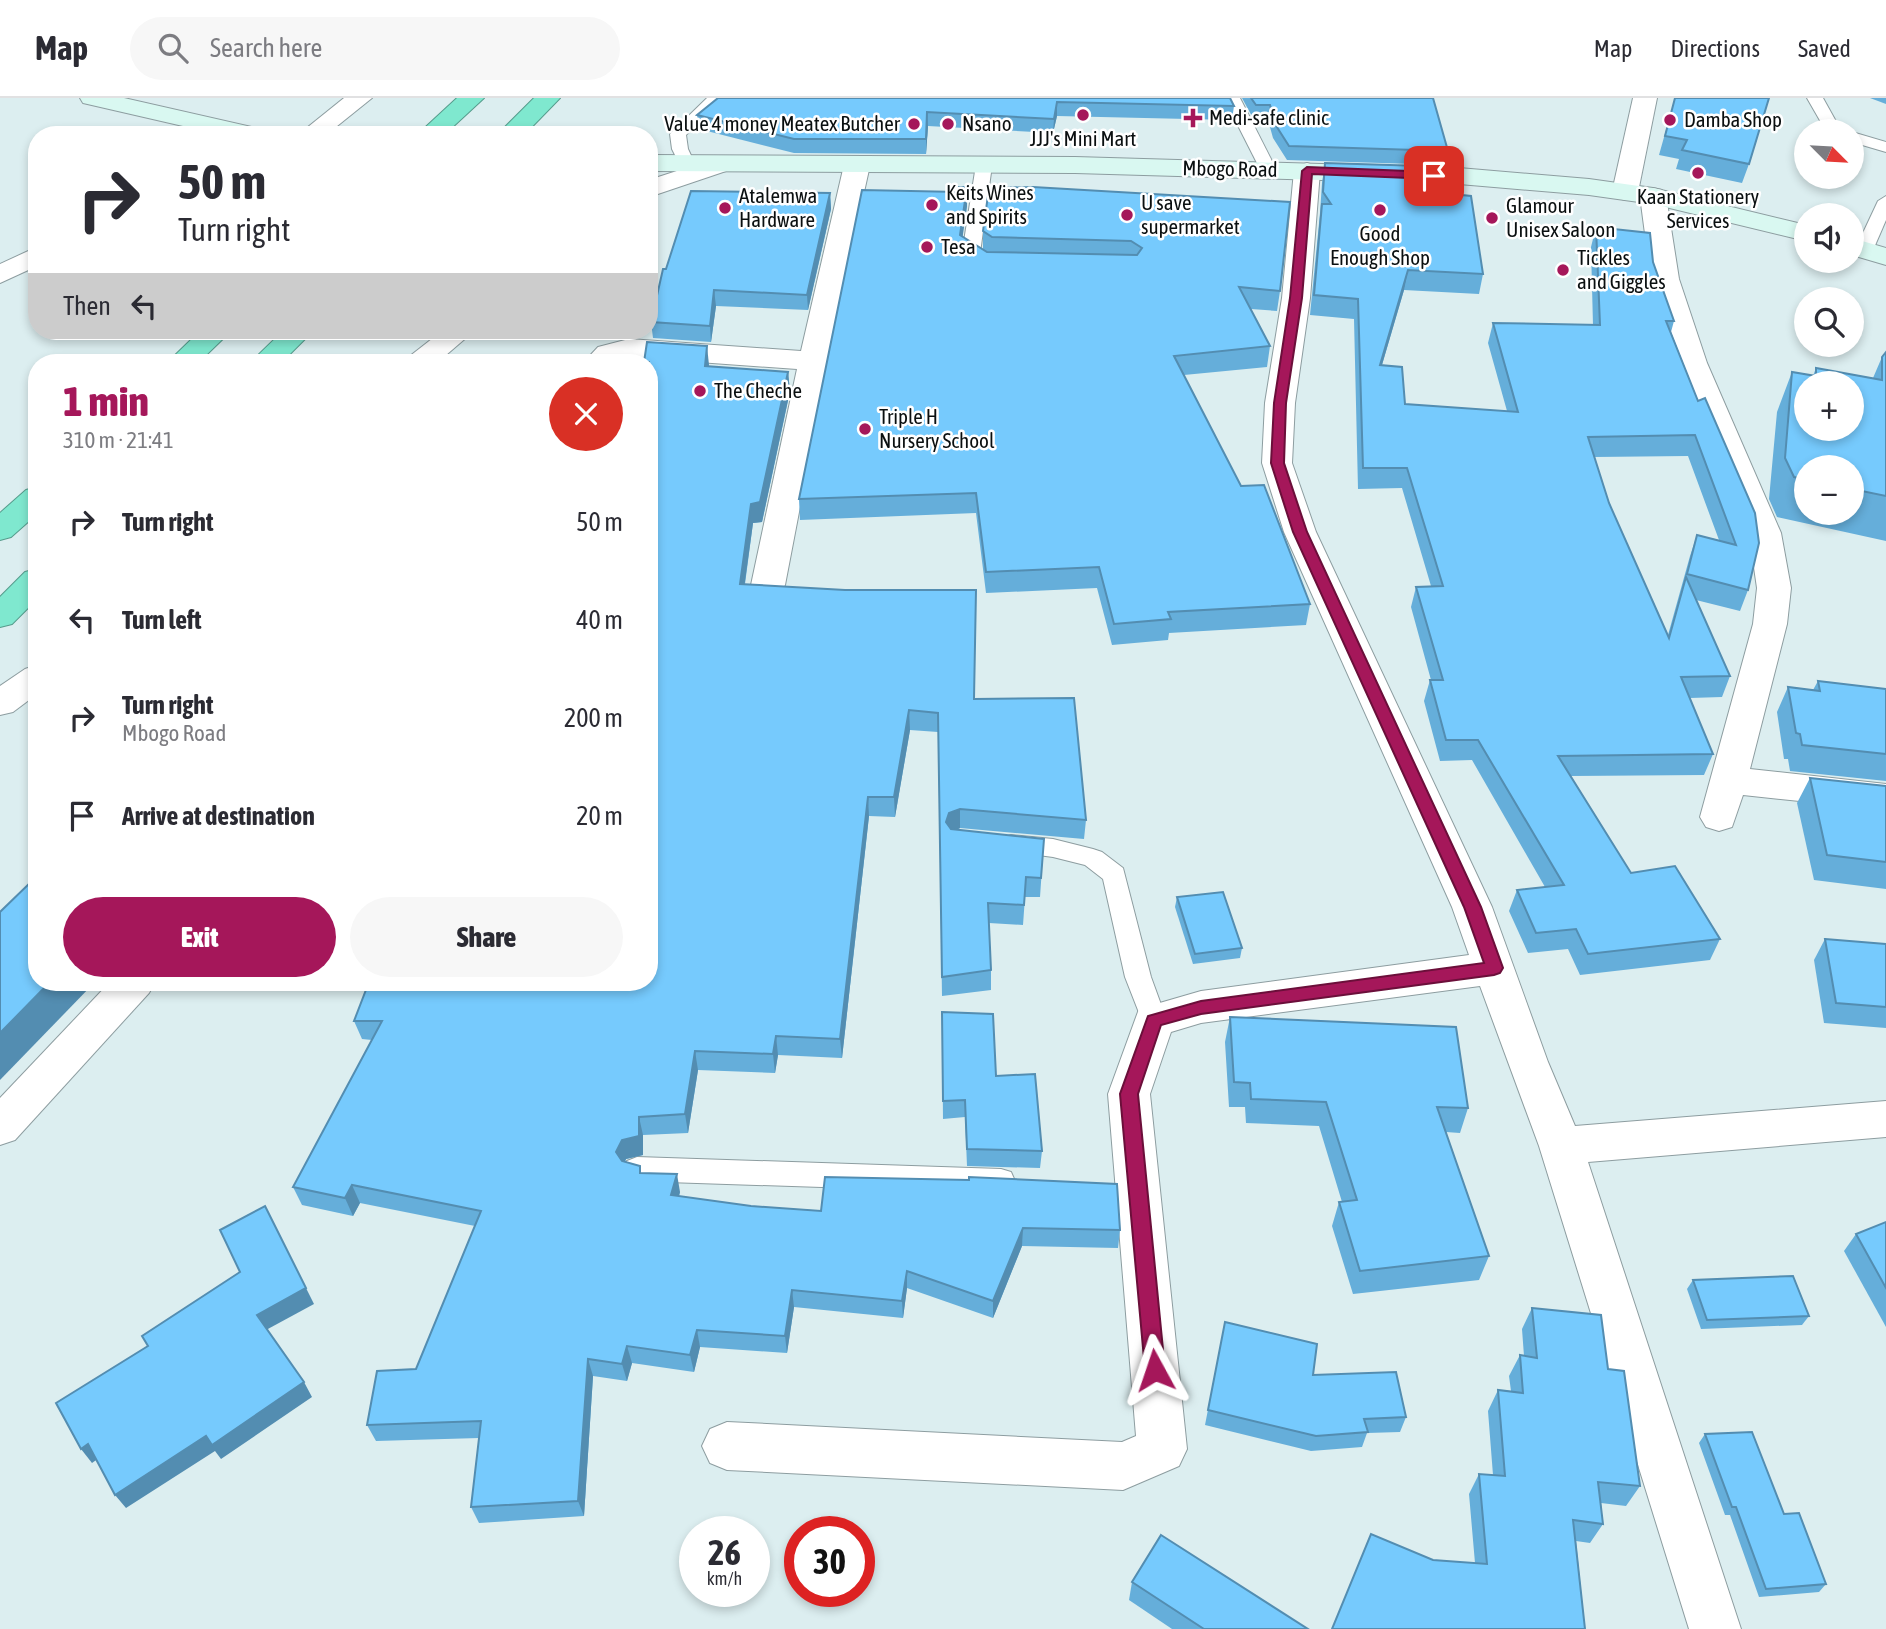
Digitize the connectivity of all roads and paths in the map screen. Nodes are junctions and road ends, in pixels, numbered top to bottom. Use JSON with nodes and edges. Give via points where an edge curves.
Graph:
{"nodes":[{"id":1,"x":92,"y":98,"type":"edge"},
{"id":2,"x":360,"y":98,"type":"edge"},
{"id":3,"x":472,"y":98,"type":"edge"},
{"id":4,"x":548,"y":98,"type":"edge"},
{"id":5,"x":716,"y":98,"type":"edge"},
{"id":6,"x":1232,"y":98,"type":"edge"},
{"id":7,"x":1644,"y":98,"type":"edge"},
{"id":8,"x":1815,"y":98,"type":"edge"},
{"id":9,"x":1826,"y":119,"type":"edge"},
{"id":10,"x":207,"y":126,"type":"edge"},
{"id":11,"x":322,"y":126,"type":"edge"},
{"id":12,"x":439,"y":126,"type":"edge"},
{"id":13,"x":518,"y":126,"type":"edge"},
{"id":14,"x":1864,"y":141,"type":"edge"},
{"id":15,"x":1886,"y":147,"type":"edge"},
{"id":16,"x":658,"y":163,"type":"edge"},
{"id":17,"x":687,"y":164,"type":"junction"},
{"id":18,"x":723,"y":164,"type":"junction"},
{"id":19,"x":857,"y":165,"type":"junction"},
{"id":20,"x":984,"y":165,"type":"junction"},
{"id":21,"x":1268,"y":169,"type":"junction"},
{"id":22,"x":1307,"y":171,"type":"junction"},
{"id":23,"x":658,"y":186,"type":"edge"},
{"id":24,"x":1639,"y":194,"type":"junction"},
{"id":25,"x":1886,"y":201,"type":"edge"},
{"id":26,"x":1794,"y":230,"type":"edge"},
{"id":27,"x":1867,"y":251,"type":"edge"},
{"id":28,"x":28,"y":261,"type":"edge"},
{"id":29,"x":1010,"y":264,"type":"edge"},
{"id":30,"x":0,"y":275,"type":"edge"},
{"id":31,"x":207,"y":340,"type":"edge"},
{"id":32,"x":289,"y":340,"type":"edge"},
{"id":33,"x":448,"y":340,"type":"edge"},
{"id":34,"x":191,"y":354,"type":"edge"},
{"id":35,"x":274,"y":354,"type":"edge"},
{"id":36,"x":430,"y":354,"type":"edge"},
{"id":37,"x":606,"y":354,"type":"edge"},
{"id":38,"x":814,"y":360,"type":"junction"},
{"id":39,"x":28,"y":505,"type":"edge"},
{"id":40,"x":0,"y":530,"type":"edge"},
{"id":41,"x":768,"y":585,"type":"edge"},
{"id":42,"x":28,"y":589,"type":"edge"},
{"id":43,"x":0,"y":616,"type":"edge"},
{"id":44,"x":28,"y":683,"type":"edge"},
{"id":45,"x":0,"y":703,"type":"edge"},
{"id":46,"x":1730,"y":780,"type":"junction"},
{"id":47,"x":1886,"y":797,"type":"edge"},
{"id":48,"x":1719,"y":817,"type":"dead end"},
{"id":49,"x":986,"y":842,"type":"edge"},
{"id":50,"x":1494,"y":968,"type":"junction"},
{"id":51,"x":127,"y":991,"type":"edge"},
{"id":52,"x":1154,"y":1021,"type":"junction"},
{"id":53,"x":1886,"y":1119,"type":"edge"},
{"id":54,"x":0,"y":1127,"type":"edge"},
{"id":55,"x":1561,"y":1146,"type":"junction"},
{"id":56,"x":637,"y":1169,"type":"edge"},
{"id":57,"x":1027,"y":1182,"type":"edge"},
{"id":58,"x":727,"y":1446,"type":"dead end"},
{"id":59,"x":1715,"y":1629,"type":"edge"}],
"edges":[{"from":1,"to":10,"type":"main road"},
{"from":2,"to":11,"type":"street"},
{"from":3,"to":12,"type":"highway"},
{"from":4,"to":13,"type":"highway"},
{"from":5,"to":17,"type":"lane","via":[[678,135]]},
{"from":6,"to":21,"type":"lane"},
{"from":7,"to":24,"type":"street"},
{"from":8,"to":9,"type":"lane"},
{"from":14,"to":15,"type":"lane"},
{"from":16,"to":17,"type":"main road","name":"Mbogo Road"},
{"from":17,"to":18,"type":"main road","name":"Mbogo Road"},
{"from":18,"to":19,"type":"main road","name":"Mbogo Road"},
{"from":18,"to":23,"type":"street"},
{"from":19,"to":20,"type":"main road","name":"Mbogo Road"},
{"from":19,"to":38,"type":"street"},
{"from":20,"to":21,"type":"main road","name":"Mbogo Road"},
{"from":20,"to":29,"type":"lane","via":[[971,254],[986,264]]},
{"from":21,"to":22,"type":"main road","name":"Mbogo Road"},
{"from":22,"to":24,"type":"main road","name":"Mbogo Road","via":[[1459,176]]},
{"from":22,"to":50,"type":"street","via":[[1277,463],[1300,532],[1472,907]]},
{"from":24,"to":26,"type":"main road","name":"Mbogo Road"},
{"from":24,"to":46,"type":"street","via":[[1692,363],[1765,533],[1774,588],[1770,624]]},
{"from":25,"to":27,"type":"lane"},
{"from":28,"to":30,"type":"street"},
{"from":31,"to":34,"type":"highway"},
{"from":32,"to":35,"type":"highway"},
{"from":33,"to":36,"type":"street"},
{"from":37,"to":38,"type":"street","via":[[629,348]]},
{"from":38,"to":41,"type":"street"},
{"from":39,"to":40,"type":"highway"},
{"from":42,"to":43,"type":"highway"},
{"from":44,"to":45,"type":"street"},
{"from":46,"to":47,"type":"street"},
{"from":46,"to":48,"type":"street"},
{"from":49,"to":52,"type":"lane","via":[[1053,848],[1093,858],[1114,875],[1138,977]]},
{"from":50,"to":52,"type":"street","via":[[1201,1007]]},
{"from":50,"to":55,"type":"street"},
{"from":51,"to":54,"type":"street"},
{"from":52,"to":58,"type":"street","via":[[1129,1094],[1124,1185],[1162,1449],[1123,1466]]},
{"from":53,"to":55,"type":"street"},
{"from":55,"to":59,"type":"street"},
{"from":56,"to":57,"type":"lane"}]}
